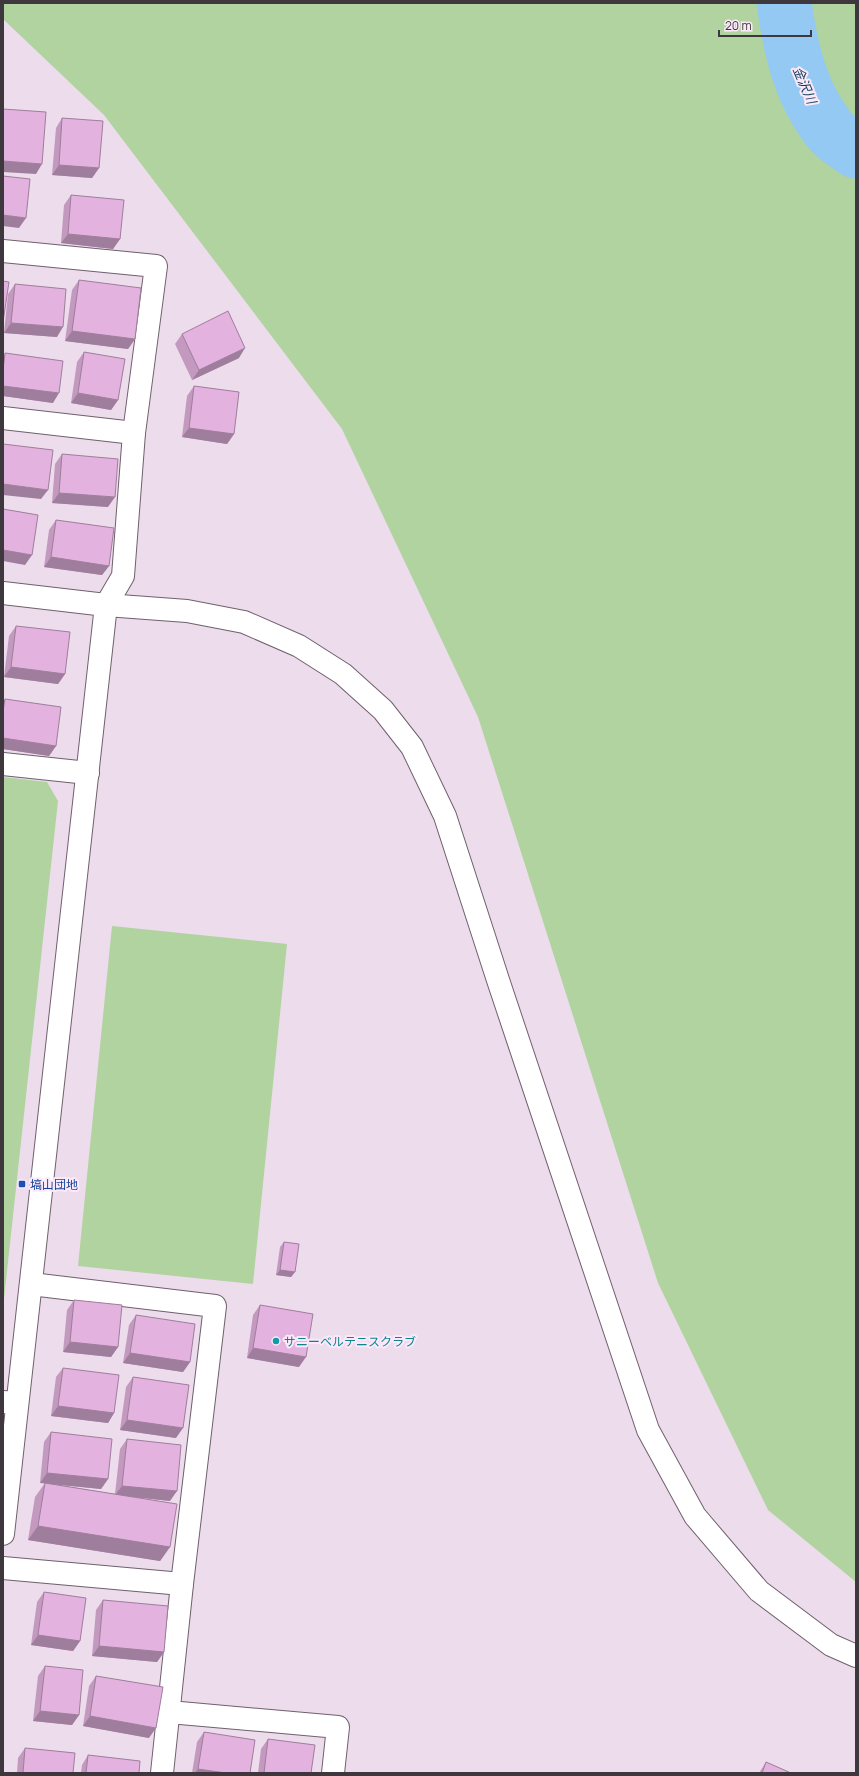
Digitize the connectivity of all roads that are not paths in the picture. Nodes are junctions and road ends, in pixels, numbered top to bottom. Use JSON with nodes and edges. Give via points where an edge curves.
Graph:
{"nodes":[{"id":1,"x":3,"y":251,"type":"edge"},
{"id":2,"x":3,"y":418,"type":"edge"},
{"id":3,"x":134,"y":433,"type":"junction"},
{"id":4,"x":3,"y":593,"type":"edge"},
{"id":5,"x":106,"y":605,"type":"junction"},
{"id":6,"x":3,"y":764,"type":"edge"},
{"id":7,"x":88,"y":773,"type":"junction"},
{"id":8,"x":31,"y":1284,"type":"junction"},
{"id":9,"x":10,"y":1403,"type":"edge"},
{"id":10,"x":3,"y":1534,"type":"edge"},
{"id":11,"x":3,"y":1568,"type":"edge"},
{"id":12,"x":182,"y":1584,"type":"junction"},
{"id":13,"x":856,"y":1656,"type":"edge"},
{"id":14,"x":169,"y":1712,"type":"junction"},
{"id":15,"x":162,"y":1773,"type":"edge"},
{"id":16,"x":333,"y":1773,"type":"edge"}],
"edges":[{"from":1,"to":3,"type":"street","via":[[156,266]]},
{"from":2,"to":3,"type":"street"},
{"from":3,"to":5,"type":"street","via":[[123,576]]},
{"from":4,"to":5,"type":"street"},
{"from":5,"to":7,"type":"street"},
{"from":5,"to":13,"type":"street","via":[[187,611],[244,622],[299,646],[343,674],[383,710],[412,747],[445,816],[648,1430],[695,1516],[759,1591],[831,1645]]},
{"from":6,"to":7,"type":"street"},
{"from":7,"to":8,"type":"street"},
{"from":8,"to":9,"type":"street"},
{"from":8,"to":12,"type":"street","via":[[215,1306]]},
{"from":9,"to":10,"type":"street"},
{"from":11,"to":12,"type":"street"},
{"from":12,"to":14,"type":"street"},
{"from":14,"to":15,"type":"street"},
{"from":14,"to":16,"type":"street","via":[[338,1727]]}]}
